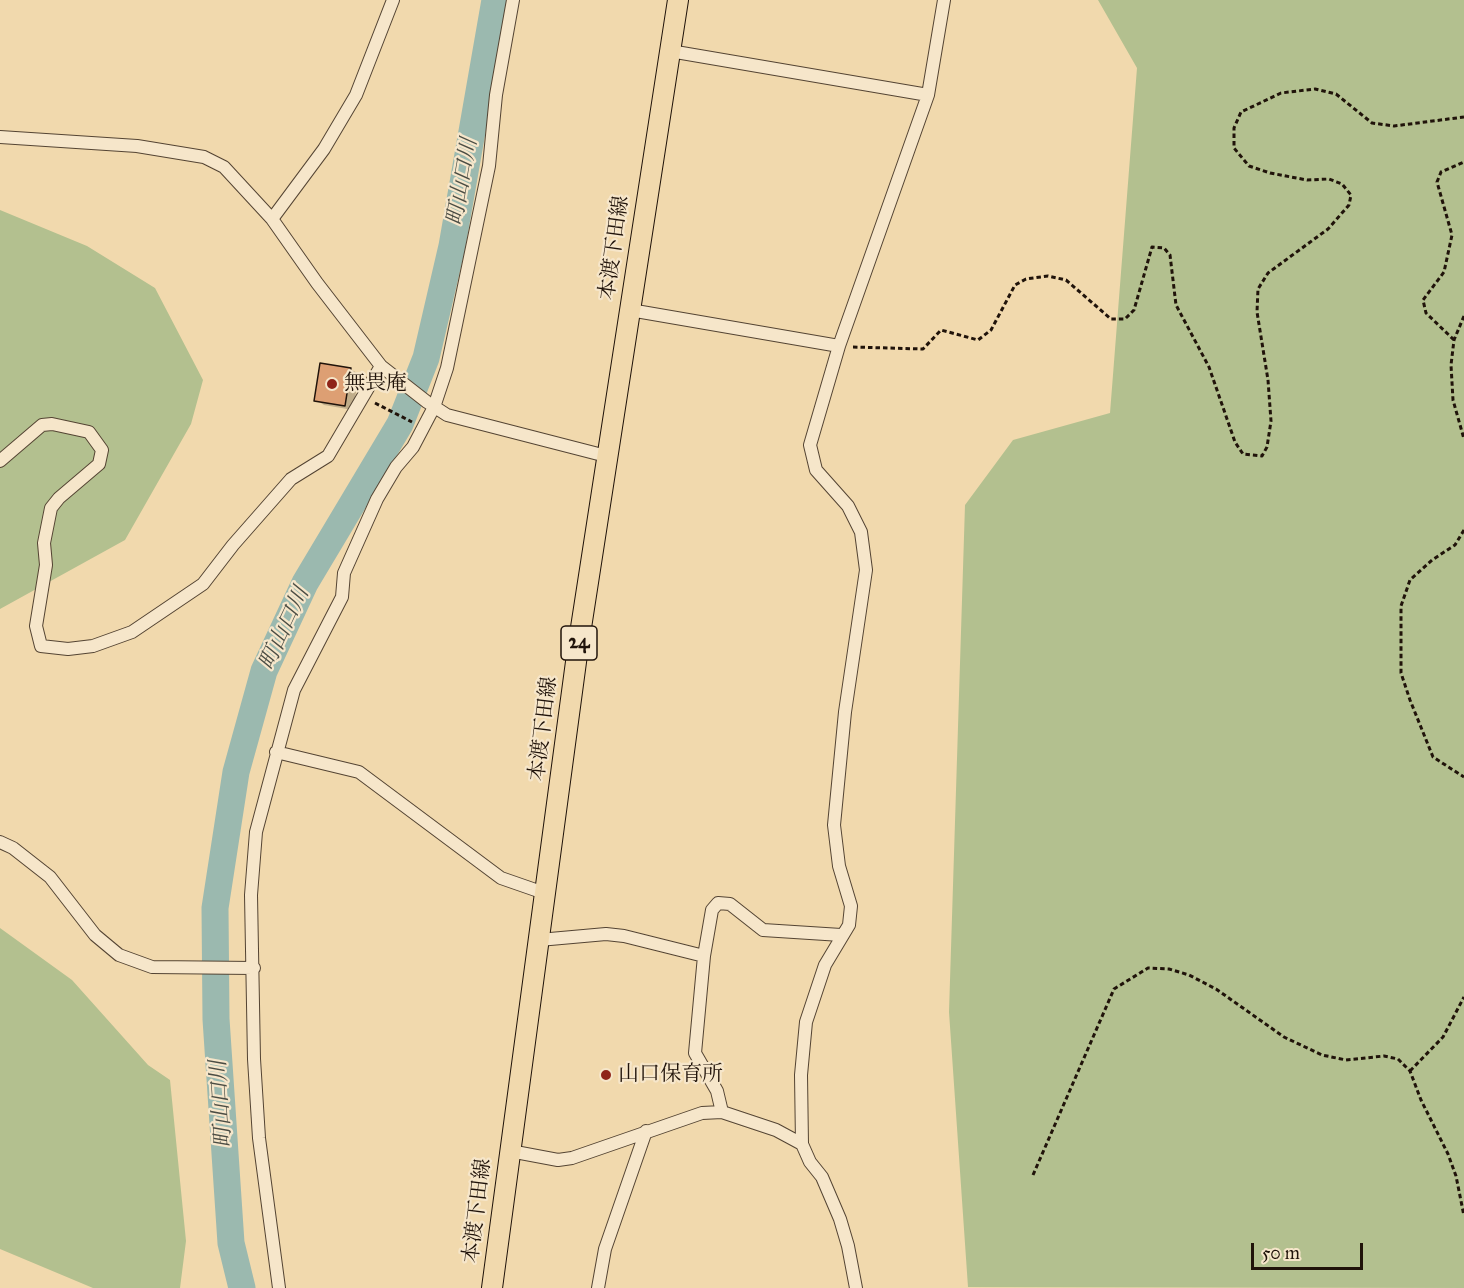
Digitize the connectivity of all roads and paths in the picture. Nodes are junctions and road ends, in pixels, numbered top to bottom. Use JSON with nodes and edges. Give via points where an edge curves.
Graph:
{"nodes":[{"id":1,"x":393,"y":0,"type":"edge"},
{"id":2,"x":513,"y":0,"type":"edge"},
{"id":3,"x":678,"y":0,"type":"edge"},
{"id":4,"x":944,"y":0,"type":"edge"},
{"id":5,"x":670,"y":51,"type":"junction"},
{"id":6,"x":928,"y":95,"type":"junction"},
{"id":7,"x":1464,"y":117,"type":"edge"},
{"id":8,"x":0,"y":137,"type":"edge"},
{"id":9,"x":1464,"y":162,"type":"edge"},
{"id":10,"x":272,"y":219,"type":"junction"},
{"id":11,"x":630,"y":310,"type":"junction"},
{"id":12,"x":1464,"y":316,"type":"edge"},
{"id":13,"x":1454,"y":340,"type":"junction"},
{"id":14,"x":839,"y":346,"type":"junction"},
{"id":15,"x":381,"y":366,"type":"junction"},
{"id":16,"x":376,"y":404,"type":"dead end"},
{"id":17,"x":430,"y":404,"type":"junction"},
{"id":18,"x":417,"y":425,"type":"dead end"},
{"id":19,"x":1464,"y":439,"type":"edge"},
{"id":20,"x":610,"y":457,"type":"junction"},
{"id":21,"x":0,"y":461,"type":"edge"},
{"id":22,"x":1464,"y":530,"type":"edge"},
{"id":23,"x":276,"y":752,"type":"junction"},
{"id":24,"x":1464,"y":777,"type":"edge"},
{"id":25,"x":0,"y":842,"type":"edge"},
{"id":26,"x":547,"y":894,"type":"junction"},
{"id":27,"x":841,"y":935,"type":"junction"},
{"id":28,"x":539,"y":940,"type":"junction"},
{"id":29,"x":704,"y":956,"type":"junction"},
{"id":30,"x":250,"y":968,"type":"junction"},
{"id":31,"x":1464,"y":997,"type":"edge"},
{"id":32,"x":1410,"y":1071,"type":"junction"},
{"id":33,"x":722,"y":1112,"type":"junction"},
{"id":34,"x":646,"y":1131,"type":"junction"},
{"id":35,"x":802,"y":1144,"type":"junction"},
{"id":36,"x":510,"y":1151,"type":"junction"},
{"id":37,"x":1033,"y":1175,"type":"dead end"},
{"id":38,"x":1464,"y":1216,"type":"edge"},
{"id":39,"x":279,"y":1288,"type":"edge"},
{"id":40,"x":492,"y":1288,"type":"edge"},
{"id":41,"x":598,"y":1288,"type":"edge"},
{"id":42,"x":856,"y":1288,"type":"edge"}],
"edges":[{"from":1,"to":10,"type":"street","via":[[356,95],[324,149]]},
{"from":2,"to":17,"type":"street","via":[[496,95],[487,177],[447,368]]},
{"from":3,"to":5,"type":"main road","name":"本渡下田線","number":"24"},
{"from":4,"to":6,"type":"street"},
{"from":5,"to":6,"type":"street"},
{"from":5,"to":11,"type":"main road","name":"本渡下田線","number":"24"},
{"from":6,"to":14,"type":"street"},
{"from":7,"to":14,"type":"path","via":[[1394,126],[1372,123],[1336,94],[1315,89],[1281,93],[1241,112],[1234,128],[1234,148],[1249,166],[1307,180],[1329,179],[1342,184],[1351,195],[1349,205],[1328,229],[1268,273],[1258,289],[1257,312],[1271,421],[1262,456],[1243,454],[1235,442],[1209,367],[1176,305],[1170,255],[1164,248],[1152,247],[1134,310],[1125,319],[1111,319],[1066,280],[1048,276],[1015,285],[991,330],[978,340],[941,330],[923,349]]},
{"from":8,"to":10,"type":"street","via":[[137,146],[204,157],[224,167]]},
{"from":9,"to":13,"type":"path","via":[[1441,172],[1437,182],[1452,235],[1444,272],[1423,300],[1426,313]]},
{"from":10,"to":15,"type":"street"},
{"from":11,"to":14,"type":"street"},
{"from":11,"to":20,"type":"main road","name":"本渡下田線","number":"24"},
{"from":12,"to":13,"type":"path"},
{"from":13,"to":19,"type":"path","via":[[1453,400]]},
{"from":14,"to":27,"type":"street","via":[[810,445],[816,470],[848,506],[861,532],[866,570],[845,712],[834,825],[839,866],[851,906],[849,925]]},
{"from":15,"to":17,"type":"street"},
{"from":15,"to":21,"type":"street","via":[[327,456],[291,479],[203,584],[132,632],[93,646],[41,646],[36,626],[51,508],[99,464],[102,450],[89,432],[42,425]]},
{"from":16,"to":18,"type":"path"},
{"from":17,"to":20,"type":"street","via":[[447,415]]},
{"from":17,"to":23,"type":"street","via":[[412,447],[377,499],[344,573],[342,597],[294,690]]},
{"from":20,"to":26,"type":"main road","name":"本渡下田線","number":"24","via":[[578,647]]},
{"from":22,"to":24,"type":"path","via":[[1455,545],[1410,580],[1401,606],[1401,673],[1410,700],[1433,757]]},
{"from":23,"to":26,"type":"street","via":[[359,772],[501,878]]},
{"from":23,"to":30,"type":"street","via":[[256,832]]},
{"from":25,"to":30,"type":"street","via":[[50,877],[95,935],[119,955],[152,967]]},
{"from":26,"to":28,"type":"main road","name":"本渡下田線","number":"24"},
{"from":27,"to":29,"type":"street","via":[[763,930],[730,904],[718,903],[712,910]]},
{"from":27,"to":35,"type":"street","via":[[825,965],[806,1022],[801,1075]]},
{"from":28,"to":29,"type":"street","via":[[606,934]]},
{"from":28,"to":36,"type":"main road","name":"本渡下田線","number":"24"},
{"from":29,"to":33,"type":"street","via":[[695,1053],[717,1091]]},
{"from":30,"to":39,"type":"street","via":[[258,1126]]},
{"from":31,"to":32,"type":"path","via":[[1443,1037]]},
{"from":32,"to":37,"type":"path","via":[[1398,1059],[1384,1056],[1346,1060],[1322,1055],[1284,1037],[1189,975],[1148,968],[1114,989]]},
{"from":32,"to":38,"type":"path","via":[[1456,1176]]},
{"from":33,"to":34,"type":"street","via":[[702,1113]]},
{"from":33,"to":35,"type":"street","via":[[776,1130]]},
{"from":34,"to":36,"type":"street","via":[[572,1158],[558,1160]]},
{"from":34,"to":41,"type":"street","via":[[605,1249]]},
{"from":35,"to":42,"type":"street","via":[[840,1219]]},
{"from":36,"to":40,"type":"main road","name":"本渡下田線","number":"24"}]}
